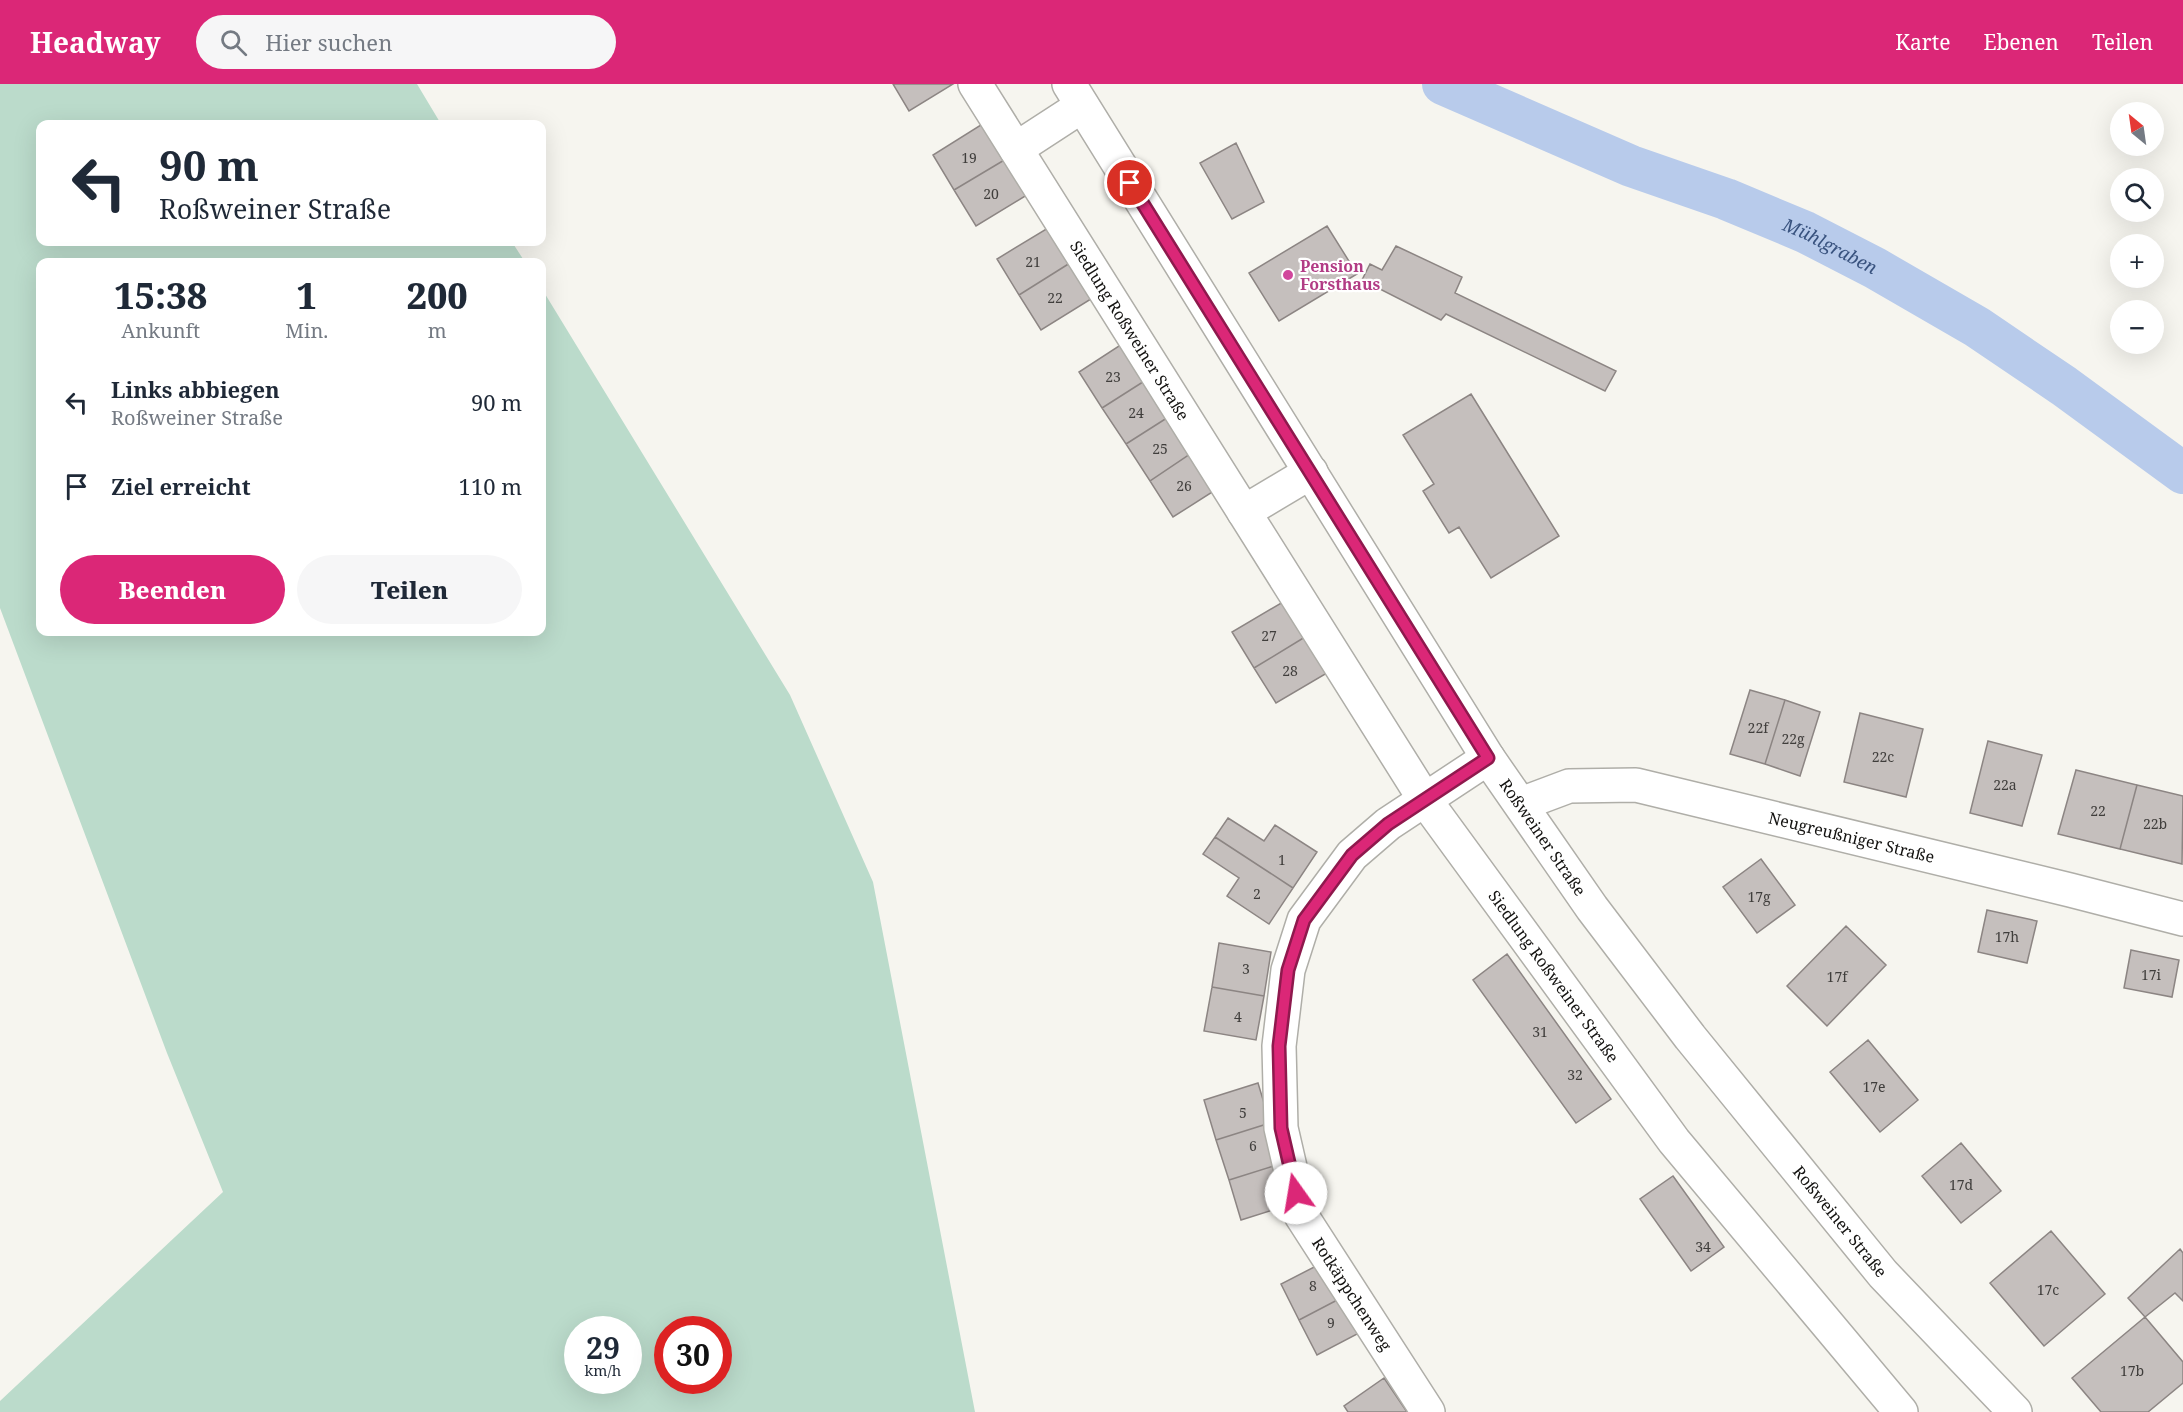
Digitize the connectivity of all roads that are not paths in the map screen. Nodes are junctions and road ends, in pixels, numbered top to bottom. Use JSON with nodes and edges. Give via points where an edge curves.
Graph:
{"nodes":[{"id":1,"x":975,"y":84,"type":"edge"},
{"id":2,"x":1076,"y":95,"type":"edge"},
{"id":3,"x":1016,"y":149,"type":"junction"},
{"id":4,"x":1311,"y":472,"type":"junction"},
{"id":5,"x":1244,"y":512,"type":"junction"},
{"id":6,"x":1488,"y":758,"type":"junction"},
{"id":7,"x":1425,"y":800,"type":"junction"},
{"id":8,"x":1521,"y":804,"type":"junction"},
{"id":9,"x":2183,"y":920,"type":"edge"},
{"id":10,"x":1428,"y":1412,"type":"edge"},
{"id":11,"x":1901,"y":1412,"type":"edge"},
{"id":12,"x":2015,"y":1412,"type":"edge"}],
"edges":[{"from":1,"to":3,"type":"street","name":"Siedlung Roßweiner Straße"},
{"from":2,"to":3,"type":"street"},
{"from":2,"to":4,"type":"street","name":"Roßweiner Straße"},
{"from":3,"to":5,"type":"street","name":"Siedlung Roßweiner Straße"},
{"from":4,"to":5,"type":"street"},
{"from":4,"to":6,"type":"street","name":"Roßweiner Straße"},
{"from":5,"to":7,"type":"street","name":"Siedlung Roßweiner Straße"},
{"from":6,"to":7,"type":"street","name":"Rotkäppchenweg"},
{"from":6,"to":8,"type":"street","name":"Roßweiner Straße"},
{"from":7,"to":10,"type":"street","name":"Rotkäppchenweg","via":[[1388,824],[1352,855],[1304,920],[1288,970],[1279,1046],[1281,1128],[1301,1215]]},
{"from":7,"to":11,"type":"street","name":"Siedlung Roßweiner Straße","via":[[1674,1141]]},
{"from":8,"to":9,"type":"street","name":"Neugreußniger Straße","via":[[1569,786],[1636,785]]},
{"from":8,"to":12,"type":"street","name":"Roßweiner Straße","via":[[1592,908],[1704,1055],[1883,1274]]}]}
